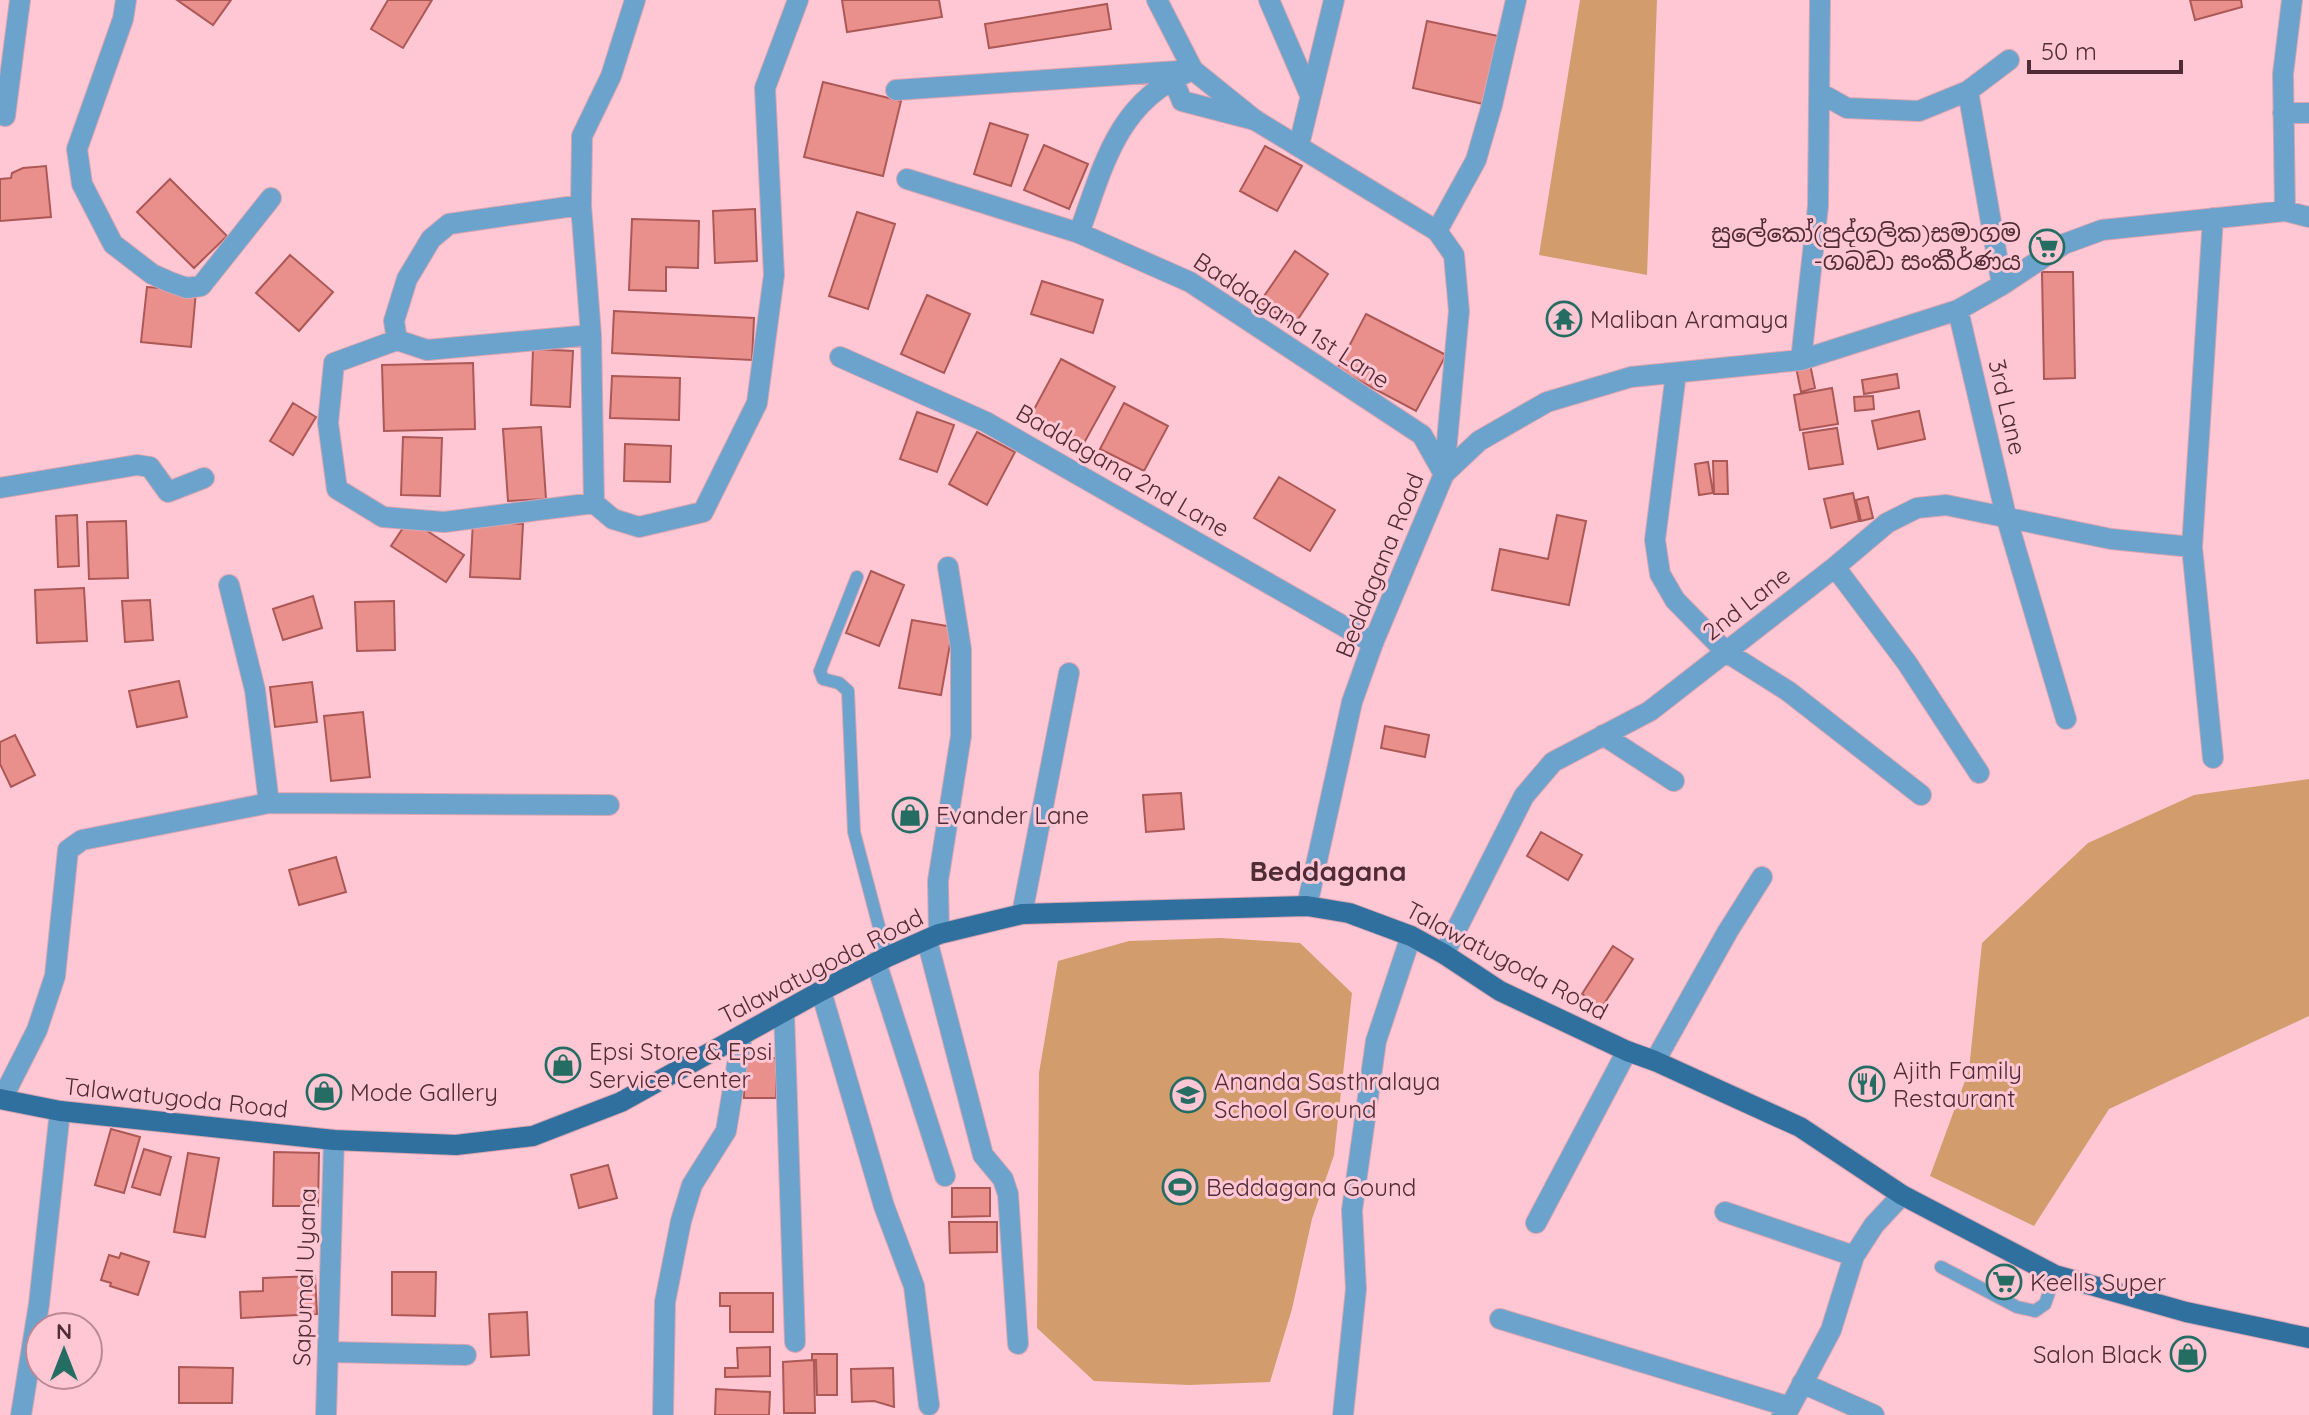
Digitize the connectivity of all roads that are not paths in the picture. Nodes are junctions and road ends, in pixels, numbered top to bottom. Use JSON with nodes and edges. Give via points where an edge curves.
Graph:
{"nodes":[{"id":1,"x":20,"y":0,"type":"edge"},
{"id":2,"x":126,"y":0,"type":"edge"},
{"id":3,"x":635,"y":0,"type":"edge"},
{"id":4,"x":798,"y":0,"type":"edge"},
{"id":5,"x":1157,"y":0,"type":"edge"},
{"id":6,"x":1269,"y":0,"type":"edge"},
{"id":7,"x":1334,"y":0,"type":"edge"},
{"id":8,"x":1516,"y":0,"type":"edge"},
{"id":9,"x":1820,"y":0,"type":"edge"},
{"id":10,"x":2292,"y":0,"type":"edge"},
{"id":11,"x":2009,"y":60,"type":"dead end"},
{"id":12,"x":1193,"y":70,"type":"junction"},
{"id":13,"x":1173,"y":79,"type":"junction"},
{"id":14,"x":896,"y":90,"type":"dead end"},
{"id":15,"x":1968,"y":91,"type":"junction"},
{"id":16,"x":1820,"y":93,"type":"junction"},
{"id":17,"x":1310,"y":95,"type":"junction"},
{"id":18,"x":2283,"y":113,"type":"junction"},
{"id":19,"x":2309,"y":113,"type":"edge"},
{"id":20,"x":5,"y":116,"type":"dead end"},
{"id":21,"x":1255,"y":120,"type":"junction"},
{"id":22,"x":1299,"y":145,"type":"junction"},
{"id":23,"x":907,"y":179,"type":"dead end"},
{"id":24,"x":271,"y":198,"type":"dead end"},
{"id":25,"x":581,"y":205,"type":"junction"},
{"id":26,"x":2285,"y":211,"type":"junction"},
{"id":27,"x":2309,"y":217,"type":"edge"},
{"id":28,"x":2213,"y":218,"type":"junction"},
{"id":29,"x":1437,"y":231,"type":"junction"},
{"id":30,"x":1079,"y":233,"type":"junction"},
{"id":31,"x":2002,"y":285,"type":"junction"},
{"id":32,"x":1958,"y":310,"type":"junction"},
{"id":33,"x":591,"y":335,"type":"junction"},
{"id":34,"x":397,"y":340,"type":"junction"},
{"id":35,"x":840,"y":357,"type":"dead end"},
{"id":36,"x":1801,"y":360,"type":"junction"},
{"id":37,"x":1676,"y":373,"type":"junction"},
{"id":38,"x":1444,"y":474,"type":"junction"},
{"id":39,"x":204,"y":478,"type":"dead end"},
{"id":40,"x":0,"y":488,"type":"edge"},
{"id":41,"x":594,"y":503,"type":"junction"},
{"id":42,"x":2006,"y":516,"type":"junction"},
{"id":43,"x":2192,"y":547,"type":"junction"},
{"id":44,"x":948,"y":567,"type":"dead end"},
{"id":45,"x":1835,"y":567,"type":"junction"},
{"id":46,"x":857,"y":577,"type":"dead end"},
{"id":47,"x":229,"y":585,"type":"dead end"},
{"id":48,"x":1373,"y":643,"type":"junction"},
{"id":49,"x":1726,"y":652,"type":"junction"},
{"id":50,"x":1069,"y":673,"type":"dead end"},
{"id":51,"x":2066,"y":719,"type":"dead end"},
{"id":52,"x":1603,"y":735,"type":"junction"},
{"id":53,"x":2213,"y":758,"type":"dead end"},
{"id":54,"x":1979,"y":773,"type":"dead end"},
{"id":55,"x":1674,"y":781,"type":"dead end"},
{"id":56,"x":1921,"y":795,"type":"dead end"},
{"id":57,"x":269,"y":803,"type":"junction"},
{"id":58,"x":609,"y":805,"type":"dead end"},
{"id":59,"x":1762,"y":877,"type":"dead end"},
{"id":60,"x":1307,"y":906,"type":"junction"},
{"id":61,"x":1022,"y":914,"type":"junction"},
{"id":62,"x":1411,"y":936,"type":"junction"},
{"id":63,"x":933,"y":937,"type":"junction"},
{"id":64,"x":1444,"y":954,"type":"junction"},
{"id":65,"x":881,"y":959,"type":"junction"},
{"id":66,"x":821,"y":991,"type":"junction"},
{"id":67,"x":784,"y":1011,"type":"junction"},
{"id":68,"x":742,"y":1035,"type":"junction"},
{"id":69,"x":1627,"y":1051,"type":"junction"},
{"id":70,"x":1655,"y":1061,"type":"junction"},
{"id":71,"x":1,"y":1099,"type":"edge"},
{"id":72,"x":60,"y":1111,"type":"junction"},
{"id":73,"x":334,"y":1140,"type":"junction"},
{"id":74,"x":945,"y":1176,"type":"dead end"},
{"id":75,"x":1902,"y":1195,"type":"junction"},
{"id":76,"x":1725,"y":1212,"type":"dead end"},
{"id":77,"x":1536,"y":1223,"type":"dead end"},
{"id":78,"x":1854,"y":1256,"type":"junction"},
{"id":79,"x":1941,"y":1267,"type":"dead end"},
{"id":80,"x":2055,"y":1275,"type":"junction"},
{"id":81,"x":1500,"y":1319,"type":"dead end"},
{"id":82,"x":2309,"y":1338,"type":"edge"},
{"id":83,"x":795,"y":1342,"type":"dead end"},
{"id":84,"x":1018,"y":1344,"type":"dead end"},
{"id":85,"x":328,"y":1352,"type":"junction"},
{"id":86,"x":466,"y":1355,"type":"dead end"},
{"id":87,"x":1802,"y":1383,"type":"junction"},
{"id":88,"x":929,"y":1405,"type":"dead end"},
{"id":89,"x":1786,"y":1411,"type":"edge"},
{"id":90,"x":21,"y":1415,"type":"edge"},
{"id":91,"x":326,"y":1415,"type":"edge"},
{"id":92,"x":663,"y":1415,"type":"edge"},
{"id":93,"x":1343,"y":1415,"type":"edge"},
{"id":94,"x":1874,"y":1415,"type":"edge"}],
"edges":[{"from":1,"to":20,"type":"street"},
{"from":2,"to":24,"type":"street","via":[[77,149],[82,184],[113,244],[152,274],[187,288],[201,286]]},
{"from":3,"to":25,"type":"street","via":[[611,76],[582,136]]},
{"from":4,"to":41,"type":"street","via":[[765,88],[774,275],[757,403],[703,512],[639,527],[613,519]]},
{"from":5,"to":12,"type":"street"},
{"from":6,"to":17,"type":"street"},
{"from":7,"to":17,"type":"street"},
{"from":8,"to":29,"type":"street","via":[[1476,160]]},
{"from":9,"to":16,"type":"street"},
{"from":10,"to":18,"type":"street"},
{"from":11,"to":15,"type":"street"},
{"from":12,"to":13,"type":"street"},
{"from":12,"to":14,"type":"street"},
{"from":12,"to":21,"type":"street"},
{"from":13,"to":21,"type":"street","via":[[1182,101]]},
{"from":13,"to":30,"type":"street","via":[[1135,106],[1111,147]]},
{"from":15,"to":16,"type":"street","via":[[1919,111],[1847,108]]},
{"from":15,"to":31,"type":"street"},
{"from":16,"to":36,"type":"street","via":[[1818,206]]},
{"from":17,"to":22,"type":"street"},
{"from":18,"to":19,"type":"street"},
{"from":18,"to":26,"type":"street"},
{"from":21,"to":22,"type":"street"},
{"from":22,"to":29,"type":"street"},
{"from":23,"to":30,"type":"street","name":"Baddagana 1st Lane"},
{"from":25,"to":33,"type":"street"},
{"from":25,"to":34,"type":"street","via":[[449,224],[431,239],[407,279],[394,321]]},
{"from":26,"to":27,"type":"street"},
{"from":26,"to":28,"type":"street"},
{"from":28,"to":31,"type":"street","via":[[2102,230],[2064,244]]},
{"from":28,"to":43,"type":"street"},
{"from":29,"to":38,"type":"street","name":"Beddagana Road","via":[[1454,255],[1459,311]]},
{"from":30,"to":38,"type":"street","name":"Baddagana 1st Lane","via":[[1190,282],[1422,435]]},
{"from":31,"to":32,"type":"street"},
{"from":32,"to":36,"type":"street"},
{"from":32,"to":42,"type":"street","name":"3rd Lane"},
{"from":33,"to":34,"type":"street","via":[[427,350]]},
{"from":33,"to":41,"type":"street"},
{"from":34,"to":41,"type":"street","via":[[334,363],[328,423],[337,489],[383,517],[444,522]]},
{"from":35,"to":48,"type":"street","name":"Baddagana 2nd Lane","via":[[986,422]]},
{"from":36,"to":37,"type":"street"},
{"from":37,"to":38,"type":"street","via":[[1631,377],[1547,402],[1479,441]]},
{"from":37,"to":49,"type":"street","via":[[1656,557],[1675,600]]},
{"from":38,"to":48,"type":"street","name":"Beddagana Road"},
{"from":39,"to":40,"type":"street","via":[[168,492],[150,467],[137,465]]},
{"from":42,"to":43,"type":"street","name":"2nd Lane","via":[[2111,539]]},
{"from":42,"to":45,"type":"street","name":"2nd Lane","via":[[1946,505],[1917,508],[1887,523]]},
{"from":42,"to":51,"type":"street","name":"3rd Lane"},
{"from":43,"to":53,"type":"street"},
{"from":44,"to":63,"type":"street","via":[[961,649],[961,736]]},
{"from":45,"to":49,"type":"street","name":"2nd Lane"},
{"from":45,"to":54,"type":"street","via":[[1907,663]]},
{"from":46,"to":65,"type":"lane","via":[[820,671],[823,679],[848,691],[854,832]]},
{"from":47,"to":57,"type":"street","via":[[255,690]]},
{"from":48,"to":60,"type":"street","name":"Beddagana Road","via":[[1352,702]]},
{"from":49,"to":52,"type":"street","name":"2nd Lane","via":[[1650,711]]},
{"from":49,"to":56,"type":"street","via":[[1788,691]]},
{"from":50,"to":61,"type":"street"},
{"from":52,"to":55,"type":"street"},
{"from":52,"to":64,"type":"street","name":"2nd Lane","via":[[1553,762],[1524,796]]},
{"from":57,"to":58,"type":"street"},
{"from":57,"to":71,"type":"street","via":[[82,840],[68,850],[55,976],[37,1030]]},
{"from":59,"to":70,"type":"street"},
{"from":60,"to":61,"type":"main road","name":"Talawatugoda Road"},
{"from":60,"to":62,"type":"main road","name":"Talawatugoda Road","via":[[1349,913]]},
{"from":61,"to":63,"type":"main road","name":"Talawatugoda Road"},
{"from":62,"to":64,"type":"main road","name":"Talawatugoda Road"},
{"from":62,"to":93,"type":"street","via":[[1376,1041],[1352,1210],[1356,1289]]},
{"from":63,"to":65,"type":"main road","name":"Talawatugoda Road"},
{"from":63,"to":84,"type":"street","via":[[983,1155],[1008,1194]]},
{"from":64,"to":69,"type":"main road","name":"Talawatugoda Road","via":[[1500,991]]},
{"from":65,"to":66,"type":"main road","name":"Talawatugoda Road"},
{"from":65,"to":74,"type":"street"},
{"from":66,"to":67,"type":"main road","name":"Talawatugoda Road"},
{"from":66,"to":88,"type":"street","via":[[884,1206],[914,1286]]},
{"from":67,"to":68,"type":"main road","name":"Talawatugoda Road"},
{"from":67,"to":83,"type":"street"},
{"from":68,"to":73,"type":"main road","name":"Talawatugoda Road","via":[[621,1102],[533,1136],[456,1145]]},
{"from":68,"to":92,"type":"street","via":[[726,1131],[692,1185],[681,1221],[665,1302]]},
{"from":69,"to":70,"type":"main road","name":"Talawatugoda Road"},
{"from":69,"to":77,"type":"street"},
{"from":70,"to":75,"type":"main road","name":"Talawatugoda Road","via":[[1800,1127]]},
{"from":71,"to":72,"type":"main road","name":"Talawatugoda Road"},
{"from":72,"to":73,"type":"main road","name":"Talawatugoda Road"},
{"from":72,"to":90,"type":"street"},
{"from":73,"to":85,"type":"street","name":"Sapumal Uyana"},
{"from":75,"to":78,"type":"street"},
{"from":75,"to":80,"type":"main road","name":"Talawatugoda Road"},
{"from":76,"to":78,"type":"street"},
{"from":78,"to":87,"type":"street","via":[[1831,1330]]},
{"from":79,"to":80,"type":"lane","via":[[2017,1307],[2035,1311],[2045,1304]]},
{"from":80,"to":82,"type":"main road","name":"Talawatugoda Road","via":[[2186,1312]]},
{"from":81,"to":89,"type":"street"},
{"from":85,"to":86,"type":"street"},
{"from":85,"to":91,"type":"street","name":"Sapumal Uyana"},
{"from":87,"to":89,"type":"street"},
{"from":87,"to":94,"type":"street"}]}
